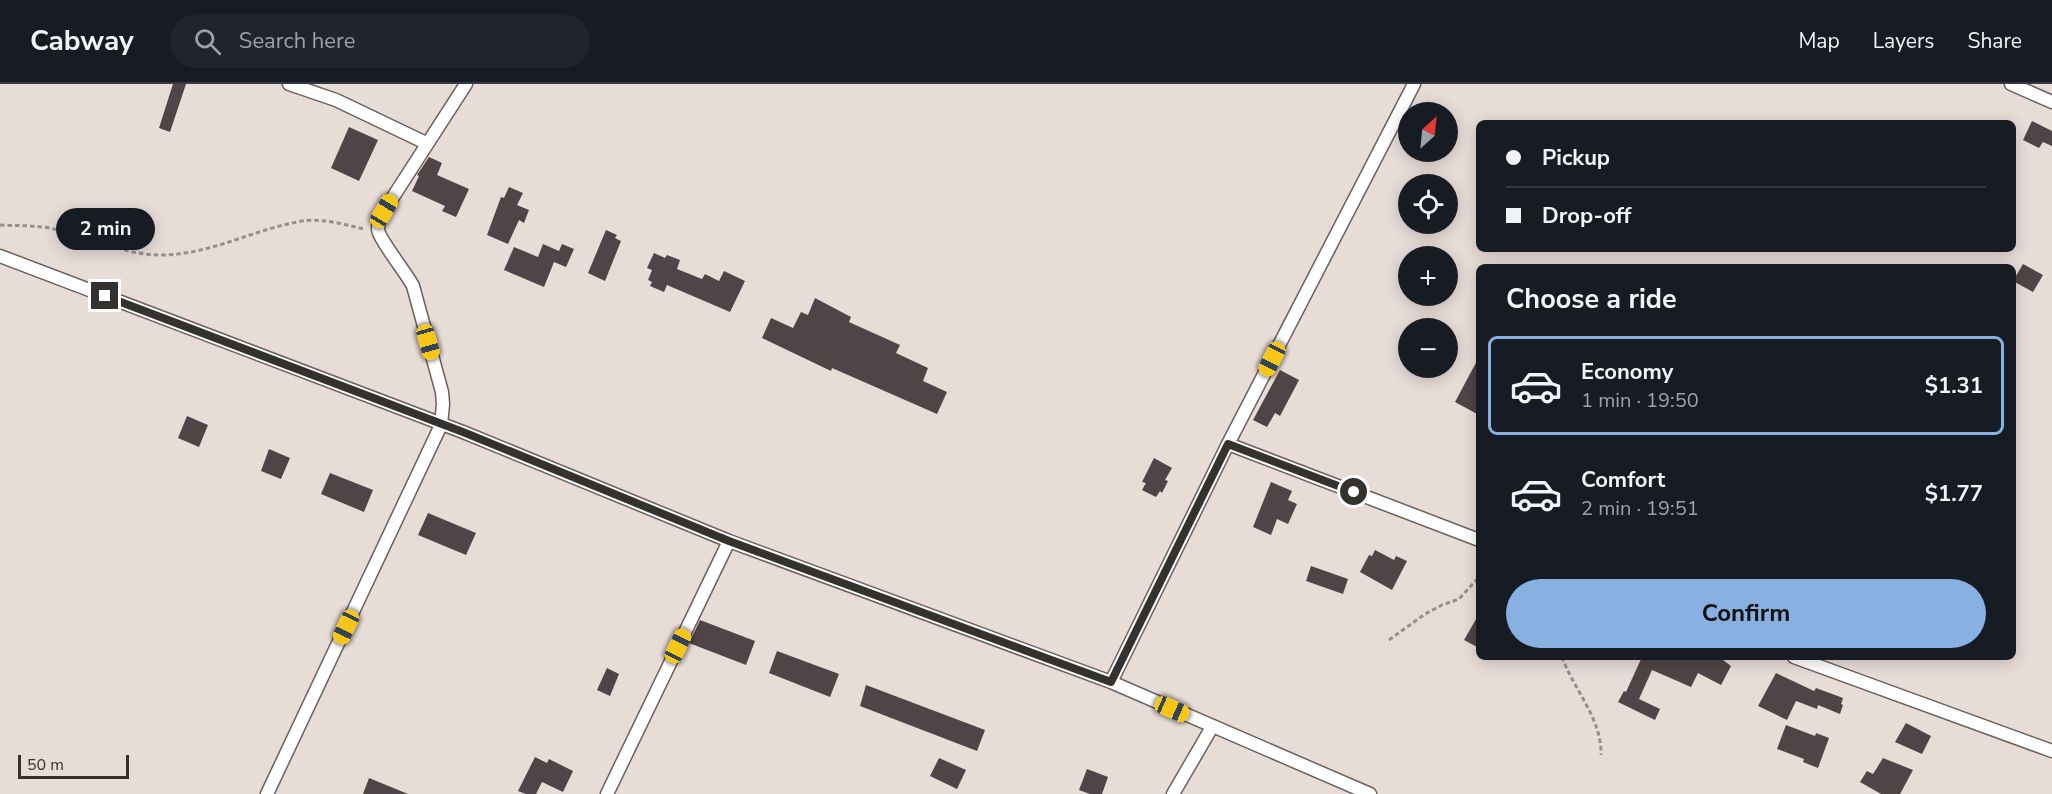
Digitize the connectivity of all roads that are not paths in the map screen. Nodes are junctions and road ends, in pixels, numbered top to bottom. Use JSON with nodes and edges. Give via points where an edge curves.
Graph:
{"nodes":[{"id":1,"x":289,"y":84,"type":"edge"},
{"id":2,"x":466,"y":84,"type":"edge"},
{"id":3,"x":1414,"y":84,"type":"edge"},
{"id":4,"x":2011,"y":84,"type":"edge"},
{"id":5,"x":2052,"y":102,"type":"edge"},
{"id":6,"x":426,"y":143,"type":"junction"},
{"id":7,"x":0,"y":256,"type":"edge"},
{"id":8,"x":441,"y":425,"type":"junction"},
{"id":9,"x":1228,"y":444,"type":"junction"},
{"id":10,"x":1476,"y":539,"type":"edge"},
{"id":11,"x":729,"y":541,"type":"junction"},
{"id":12,"x":1802,"y":660,"type":"edge"},
{"id":13,"x":1111,"y":682,"type":"junction"},
{"id":14,"x":1212,"y":727,"type":"junction"},
{"id":15,"x":2052,"y":751,"type":"edge"},
{"id":16,"x":267,"y":794,"type":"edge"},
{"id":17,"x":607,"y":794,"type":"edge"},
{"id":18,"x":1173,"y":794,"type":"edge"},
{"id":19,"x":1370,"y":794,"type":"edge"}],
"edges":[{"from":1,"to":6,"type":"street","via":[[336,100]]},
{"from":2,"to":6,"type":"street"},
{"from":3,"to":9,"type":"street"},
{"from":4,"to":5,"type":"street"},
{"from":6,"to":8,"type":"street","via":[[384,211],[378,231],[413,286],[442,392]]},
{"from":7,"to":8,"type":"street"},
{"from":8,"to":11,"type":"street"},
{"from":8,"to":16,"type":"street"},
{"from":9,"to":10,"type":"street"},
{"from":9,"to":13,"type":"street"},
{"from":11,"to":13,"type":"street"},
{"from":11,"to":17,"type":"street"},
{"from":12,"to":15,"type":"street"},
{"from":13,"to":14,"type":"street"},
{"from":14,"to":18,"type":"street"},
{"from":14,"to":19,"type":"street"}]}
